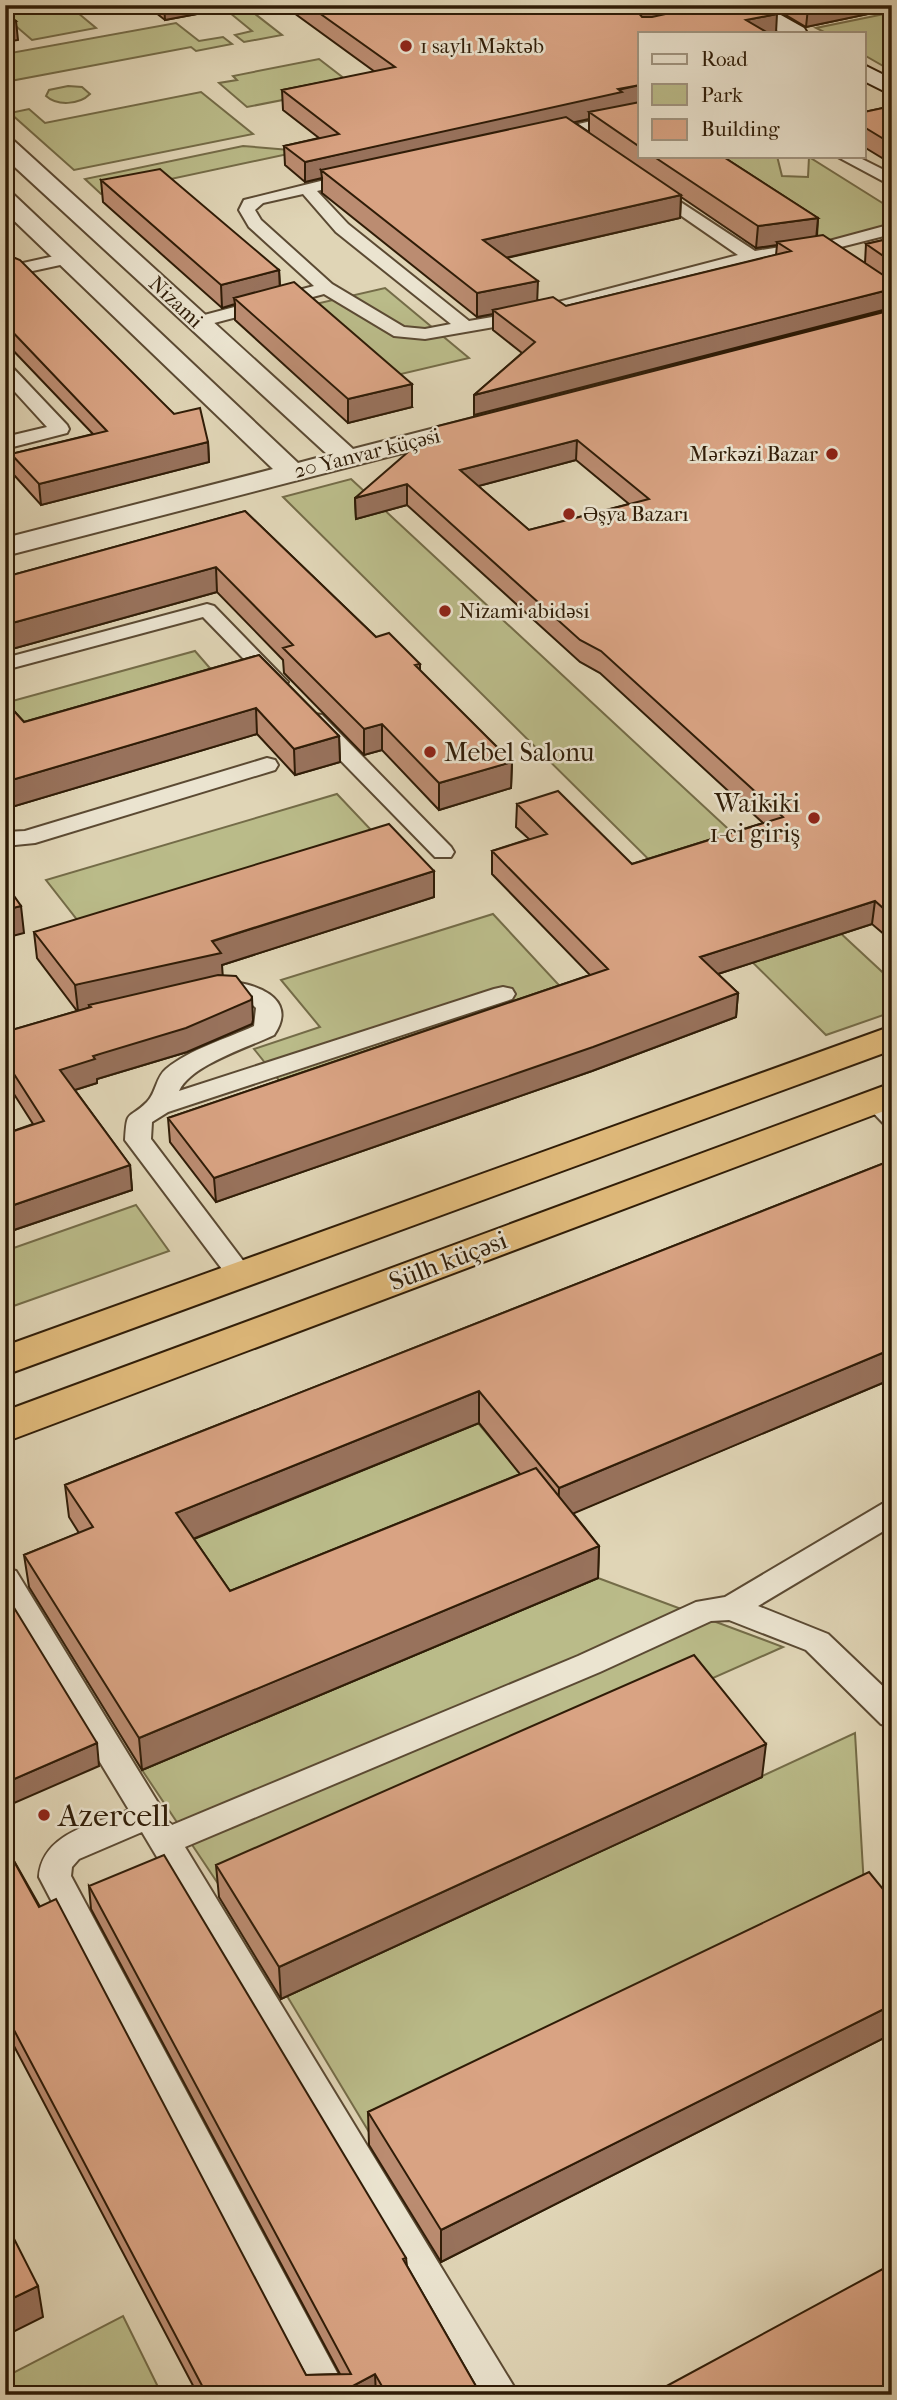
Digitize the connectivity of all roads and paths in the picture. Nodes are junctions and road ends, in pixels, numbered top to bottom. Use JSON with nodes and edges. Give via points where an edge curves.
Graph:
{"nodes":[{"id":1,"x":745,"y":8,"type":"edge"},
{"id":2,"x":794,"y":32,"type":"edge"},
{"id":3,"x":866,"y":73,"type":"edge"},
{"id":4,"x":892,"y":88,"type":"edge"},
{"id":5,"x":638,"y":115,"type":"edge"},
{"id":6,"x":568,"y":130,"type":"junction"},
{"id":7,"x":529,"y":139,"type":"edge"},
{"id":8,"x":5,"y":145,"type":"edge"},
{"id":9,"x":591,"y":146,"type":"edge"},
{"id":10,"x":848,"y":158,"type":"edge"},
{"id":11,"x":371,"y":173,"type":"edge"},
{"id":12,"x":637,"y":178,"type":"edge"},
{"id":13,"x":892,"y":181,"type":"edge"},
{"id":14,"x":306,"y":188,"type":"junction"},
{"id":15,"x":5,"y":199,"type":"edge"},
{"id":16,"x":892,"y":229,"type":"edge"},
{"id":17,"x":825,"y":246,"type":"junction"},
{"id":18,"x":752,"y":257,"type":"junction"},
{"id":19,"x":68,"y":258,"type":"junction"},
{"id":20,"x":847,"y":262,"type":"edge"},
{"id":21,"x":5,"y":272,"type":"edge"},
{"id":22,"x":326,"y":288,"type":"junction"},
{"id":23,"x":199,"y":322,"type":"junction"},
{"id":24,"x":467,"y":328,"type":"junction"},
{"id":25,"x":5,"y":370,"type":"edge"},
{"id":26,"x":493,"y":421,"type":"edge"},
{"id":27,"x":5,"y":443,"type":"edge"},
{"id":28,"x":347,"y":458,"type":"junction"},
{"id":29,"x":292,"y":472,"type":"junction"},
{"id":30,"x":5,"y":548,"type":"edge"},
{"id":31,"x":5,"y":664,"type":"edge"},
{"id":32,"x":267,"y":765,"type":"dead end"},
{"id":33,"x":5,"y":839,"type":"edge"},
{"id":34,"x":443,"y":852,"type":"dead end"},
{"id":35,"x":503,"y":994,"type":"dead end"},
{"id":36,"x":192,"y":995,"type":"edge"},
{"id":37,"x":892,"y":1037,"type":"edge"},
{"id":38,"x":886,"y":1104,"type":"edge"},
{"id":39,"x":159,"y":1106,"type":"junction"},
{"id":40,"x":241,"y":1275,"type":"junction"},
{"id":41,"x":5,"y":1361,"type":"edge"},
{"id":42,"x":5,"y":1427,"type":"edge"},
{"id":43,"x":892,"y":1512,"type":"edge"},
{"id":44,"x":5,"y":1579,"type":"edge"},
{"id":45,"x":731,"y":1608,"type":"junction"},
{"id":46,"x":892,"y":1715,"type":"edge"},
{"id":47,"x":157,"y":1829,"type":"junction"},
{"id":48,"x":330,"y":2395,"type":"edge"},
{"id":49,"x":500,"y":2395,"type":"edge"}],
"edges":[{"from":1,"to":2,"type":"street"},
{"from":3,"to":4,"type":"street"},
{"from":5,"to":6,"type":"lane"},
{"from":6,"to":7,"type":"lane"},
{"from":6,"to":9,"type":"lane"},
{"from":8,"to":23,"type":"street","name":"Nizami"},
{"from":10,"to":13,"type":"lane"},
{"from":11,"to":14,"type":"lane"},
{"from":12,"to":18,"type":"lane"},
{"from":14,"to":22,"type":"lane","via":[[258,199],[247,210],[255,223]]},
{"from":14,"to":24,"type":"lane","via":[[342,228]]},
{"from":15,"to":19,"type":"street","name":"Nizami"},
{"from":16,"to":17,"type":"lane"},
{"from":17,"to":18,"type":"lane"},
{"from":17,"to":20,"type":"lane"},
{"from":18,"to":24,"type":"lane"},
{"from":19,"to":21,"type":"lane"},
{"from":19,"to":29,"type":"street","name":"Nizami"},
{"from":22,"to":23,"type":"lane"},
{"from":22,"to":24,"type":"lane","via":[[400,332]]},
{"from":23,"to":28,"type":"street","name":"Nizami"},
{"from":25,"to":27,"type":"lane","via":[[60,429]]},
{"from":26,"to":28,"type":"street","name":"20 Yanvar küçəsi"},
{"from":28,"to":29,"type":"street","name":"20 Yanvar küçəsi"},
{"from":29,"to":30,"type":"street","name":"20 Yanvar küçəsi"},
{"from":31,"to":34,"type":"lane","via":[[207,610]]},
{"from":32,"to":33,"type":"lane","via":[[27,838]]},
{"from":35,"to":39,"type":"lane"},
{"from":36,"to":39,"type":"lane","via":[[236,987],[254,992],[268,1009],[269,1022],[265,1030],[173,1076]]},
{"from":37,"to":40,"type":"highway"},
{"from":38,"to":42,"type":"highway","name":"Sülh küçəsi"},
{"from":39,"to":40,"type":"lane","via":[[139,1118],[138,1140]]},
{"from":40,"to":41,"type":"highway"},
{"from":43,"to":45,"type":"lane"},
{"from":44,"to":47,"type":"lane"},
{"from":45,"to":46,"type":"lane","via":[[817,1642]]},
{"from":45,"to":47,"type":"lane","via":[[707,1610],[589,1664]]},
{"from":47,"to":48,"type":"lane","via":[[67,1850],[56,1862],[55,1877]]},
{"from":47,"to":49,"type":"lane"}]}
